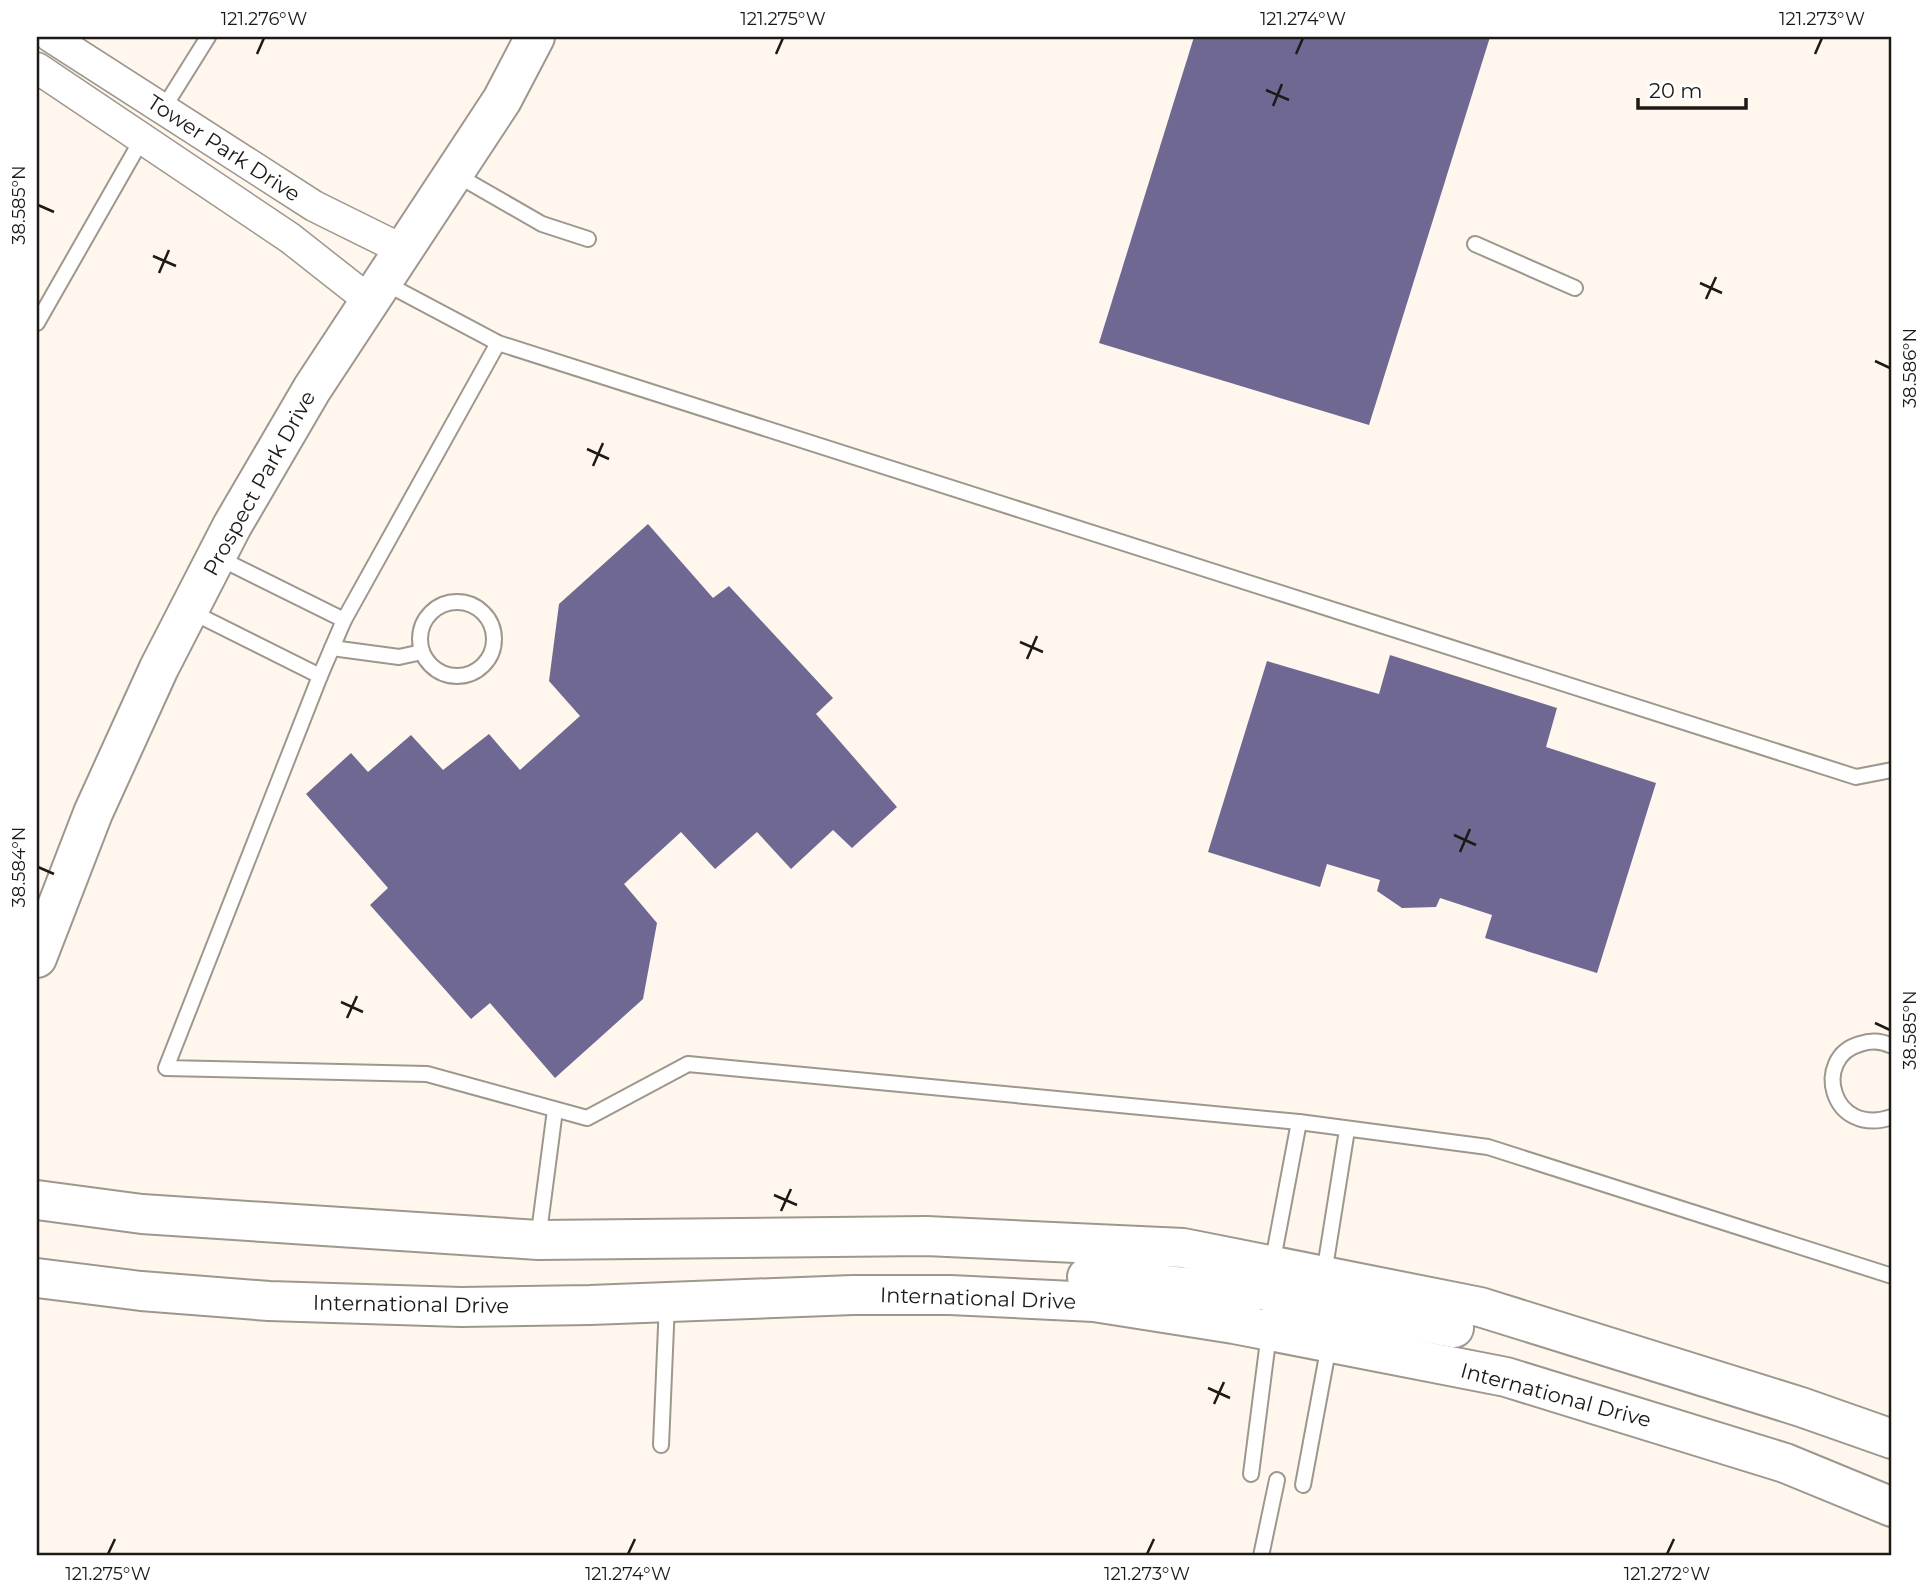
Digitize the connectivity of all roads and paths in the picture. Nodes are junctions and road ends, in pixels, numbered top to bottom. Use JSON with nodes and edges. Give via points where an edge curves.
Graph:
{"nodes":[{"id":1,"x":51,"y":37,"type":"edge"},
{"id":2,"x":208,"y":37,"type":"edge"},
{"id":3,"x":535,"y":37,"type":"edge"},
{"id":4,"x":37,"y":68,"type":"edge"},
{"id":5,"x":163,"y":109,"type":"junction"},
{"id":6,"x":142,"y":139,"type":"junction"},
{"id":7,"x":454,"y":173,"type":"junction"},
{"id":8,"x":588,"y":239,"type":"dead end"},
{"id":9,"x":1475,"y":244,"type":"dead end"},
{"id":10,"x":403,"y":250,"type":"junction"},
{"id":11,"x":1575,"y":288,"type":"dead end"},
{"id":12,"x":376,"y":291,"type":"junction"},
{"id":13,"x":37,"y":323,"type":"edge"},
{"id":14,"x":498,"y":343,"type":"junction"},
{"id":15,"x":216,"y":557,"type":"junction"},
{"id":16,"x":188,"y":610,"type":"junction"},
{"id":17,"x":344,"y":620,"type":"junction"},
{"id":18,"x":332,"y":648,"type":"junction"},
{"id":19,"x":422,"y":652,"type":"junction"},
{"id":20,"x":320,"y":676,"type":"junction"},
{"id":21,"x":1892,"y":769,"type":"edge"},
{"id":22,"x":37,"y":958,"type":"edge"},
{"id":23,"x":1892,"y":1046,"type":"edge"},
{"id":24,"x":555,"y":1110,"type":"junction"},
{"id":25,"x":1892,"y":1117,"type":"edge"},
{"id":26,"x":1298,"y":1122,"type":"junction"},
{"id":27,"x":1347,"y":1129,"type":"junction"},
{"id":28,"x":37,"y":1200,"type":"edge"},
{"id":29,"x":538,"y":1240,"type":"junction"},
{"id":30,"x":1272,"y":1265,"type":"junction"},
{"id":31,"x":1323,"y":1276,"type":"junction"},
{"id":32,"x":1892,"y":1276,"type":"edge"},
{"id":33,"x":37,"y":1278,"type":"edge"},
{"id":34,"x":978,"y":1296,"type":"junction"},
{"id":35,"x":667,"y":1302,"type":"junction"},
{"id":36,"x":1269,"y":1331,"type":"junction"},
{"id":37,"x":1592,"y":1342,"type":"junction"},
{"id":38,"x":1329,"y":1343,"type":"junction"},
{"id":39,"x":1892,"y":1439,"type":"edge"},
{"id":40,"x":661,"y":1445,"type":"dead end"},
{"id":41,"x":1251,"y":1475,"type":"dead end"},
{"id":42,"x":1277,"y":1480,"type":"dead end"},
{"id":43,"x":1303,"y":1485,"type":"dead end"},
{"id":44,"x":1892,"y":1507,"type":"edge"},
{"id":45,"x":1261,"y":1556,"type":"edge"}],
"edges":[{"from":1,"to":5,"type":"street","name":"Tower Park Drive"},
{"from":2,"to":5,"type":"lane"},
{"from":3,"to":7,"type":"main road","name":"Prospect Park Drive","via":[[502,100]]},
{"from":4,"to":6,"type":"street","name":"Tower Park Drive"},
{"from":5,"to":10,"type":"street","name":"Tower Park Drive","via":[[314,206]]},
{"from":6,"to":12,"type":"street","name":"Tower Park Drive"},
{"from":6,"to":13,"type":"lane"},
{"from":7,"to":8,"type":"lane","via":[[542,225]]},
{"from":7,"to":10,"type":"main road","name":"Prospect Park Drive"},
{"from":9,"to":11,"type":"lane"},
{"from":10,"to":12,"type":"main road","name":"Prospect Park Drive"},
{"from":12,"to":14,"type":"lane"},
{"from":12,"to":15,"type":"main road","name":"Prospect Park Drive","via":[[312,388]]},
{"from":14,"to":17,"type":"lane"},
{"from":14,"to":21,"type":"lane","via":[[1857,777]]},
{"from":15,"to":16,"type":"main road","name":"Prospect Park Drive"},
{"from":15,"to":17,"type":"lane"},
{"from":16,"to":20,"type":"lane"},
{"from":16,"to":22,"type":"main road","name":"Prospect Park Drive","via":[[93,813]]},
{"from":17,"to":18,"type":"lane"},
{"from":18,"to":19,"type":"lane","via":[[399,657]]},
{"from":18,"to":20,"type":"lane"},
{"from":19,"to":19,"type":"lane","via":[[435,669],[449,675],[477,671],[494,648],[489,619],[466,602],[437,607],[421,630]]},
{"from":20,"to":24,"type":"lane","via":[[166,1068],[427,1074]]},
{"from":23,"to":25,"type":"lane","via":[[1869,1041],[1854,1045],[1834,1069],[1832,1085],[1847,1113],[1876,1122]]},
{"from":24,"to":26,"type":"lane","via":[[587,1118],[688,1064]]},
{"from":24,"to":29,"type":"lane"},
{"from":26,"to":27,"type":"lane"},
{"from":26,"to":30,"type":"lane"},
{"from":27,"to":31,"type":"lane"},
{"from":27,"to":32,"type":"lane","via":[[1489,1147]]},
{"from":28,"to":29,"type":"main road","via":[[142,1213]]},
{"from":29,"to":30,"type":"main road","via":[[926,1236],[1184,1248]]},
{"from":30,"to":31,"type":"main road"},
{"from":31,"to":34,"type":"main road","via":[[1270,1290],[1234,1292],[1049,1273],[1008,1280]]},
{"from":31,"to":37,"type":"main road","via":[[1480,1307]]},
{"from":33,"to":35,"type":"main road","name":"International Drive","via":[[268,1301],[461,1307]]},
{"from":34,"to":35,"type":"main road","name":"International Drive"},
{"from":34,"to":36,"type":"main road","name":"International Drive","via":[[1094,1302]]},
{"from":35,"to":40,"type":"lane"},
{"from":36,"to":37,"type":"main road","via":[[1281,1317],[1312,1310],[1351,1310],[1540,1343]]},
{"from":36,"to":38,"type":"main road","name":"International Drive"},
{"from":36,"to":41,"type":"lane"},
{"from":37,"to":39,"type":"main road"},
{"from":38,"to":43,"type":"lane"},
{"from":38,"to":44,"type":"main road","name":"International Drive","via":[[1506,1377],[1785,1464]]},
{"from":42,"to":45,"type":"lane"}]}
